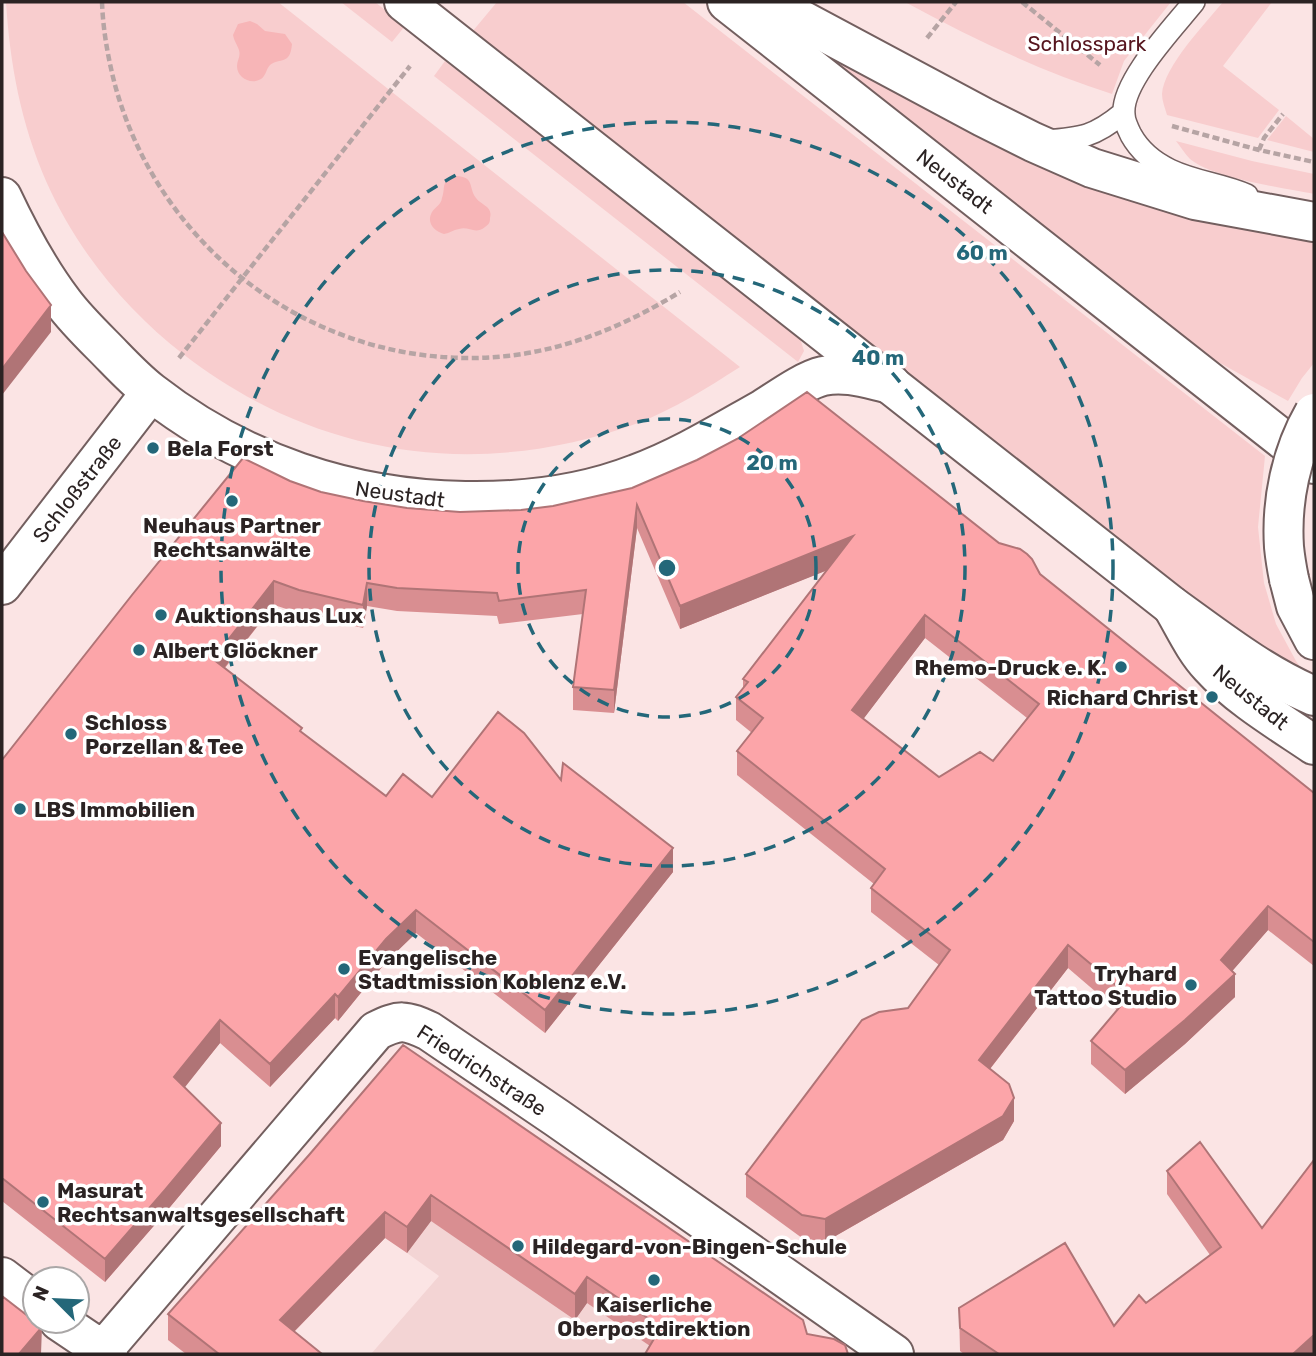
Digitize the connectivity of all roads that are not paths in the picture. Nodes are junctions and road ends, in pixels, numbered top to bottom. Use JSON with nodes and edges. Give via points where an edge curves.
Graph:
{"nodes":[{"id":1,"x":404,"y":2,"type":"edge"},
{"id":2,"x":727,"y":2,"type":"edge"},
{"id":3,"x":768,"y":2,"type":"edge"},
{"id":4,"x":1194,"y":2,"type":"edge"},
{"id":5,"x":1124,"y":113,"type":"junction"},
{"id":6,"x":1033,"y":142,"type":"junction"},
{"id":7,"x":2,"y":197,"type":"edge"},
{"id":8,"x":1307,"y":221,"type":"edge"},
{"id":9,"x":891,"y":384,"type":"junction"},
{"id":10,"x":151,"y":392,"type":"junction"},
{"id":11,"x":1314,"y":413,"type":"edge"},
{"id":12,"x":1314,"y":464,"type":"edge"},
{"id":13,"x":2,"y":585,"type":"edge"},
{"id":14,"x":1172,"y":606,"type":"junction"},
{"id":15,"x":1314,"y":640,"type":"edge"},
{"id":16,"x":1314,"y":696,"type":"edge"},
{"id":17,"x":1314,"y":745,"type":"edge"},
{"id":18,"x":2,"y":1277,"type":"edge"},
{"id":19,"x":21,"y":1291,"type":"edge"},
{"id":20,"x":79,"y":1335,"type":"edge"},
{"id":21,"x":104,"y":1353,"type":"edge"},
{"id":22,"x":894,"y":1354,"type":"edge"}],
"edges":[{"from":1,"to":9,"type":"street","name":"Neustadt"},
{"from":2,"to":12,"type":"street","name":"Neustadt"},
{"from":3,"to":6,"type":"street"},
{"from":4,"to":5,"type":"lane","via":[[1143,64]]},
{"from":5,"to":6,"type":"lane","via":[[1091,135]]},
{"from":5,"to":8,"type":"lane","via":[[1137,146],[1150,159]]},
{"from":6,"to":8,"type":"street","via":[[1092,168],[1184,197]]},
{"from":7,"to":10,"type":"street","name":"Neustadt","via":[[64,303]]},
{"from":9,"to":10,"type":"street","name":"Neustadt","via":[[852,375],[821,377],[637,474],[556,496],[477,501],[380,494],[292,471],[222,439]]},
{"from":9,"to":14,"type":"street","name":"Neustadt"},
{"from":10,"to":13,"type":"street","name":"Schloßstraße"},
{"from":11,"to":15,"type":"street","bridge":true,"via":[[1290,472],[1284,546],[1296,606]]},
{"from":14,"to":16,"type":"street","name":"Neustadt","via":[[1256,666]]},
{"from":14,"to":17,"type":"street","name":"Neustadt","via":[[1210,666],[1245,697]]},
{"from":18,"to":19,"type":"street"},
{"from":20,"to":21,"type":"street"},
{"from":21,"to":22,"type":"street","name":"Friedrichstraße","via":[[376,1031],[395,1022],[429,1031]]}]}
